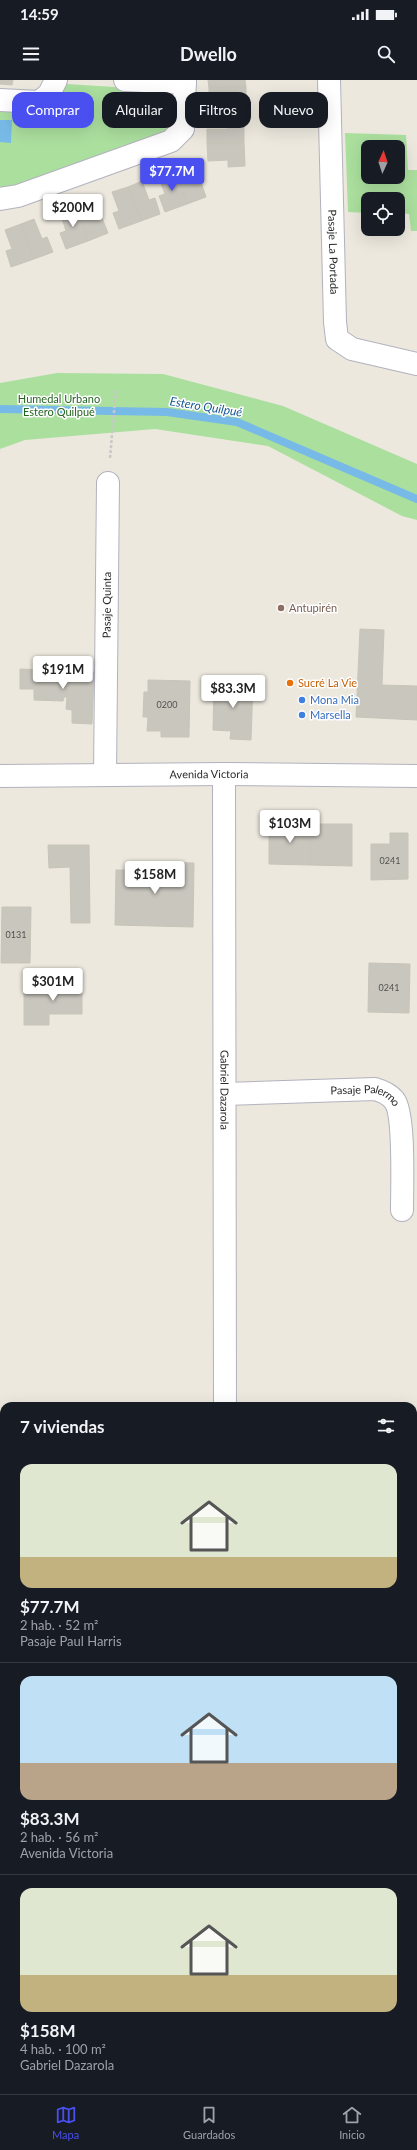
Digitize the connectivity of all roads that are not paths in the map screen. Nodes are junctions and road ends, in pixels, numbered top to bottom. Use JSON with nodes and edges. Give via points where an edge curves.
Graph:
{"nodes":[{"id":1,"x":56,"y":80,"type":"edge"},
{"id":2,"x":125,"y":80,"type":"edge"},
{"id":3,"x":329,"y":80,"type":"edge"},
{"id":4,"x":185,"y":82,"type":"edge"},
{"id":5,"x":0,"y":100,"type":"edge"},
{"id":6,"x":0,"y":199,"type":"edge"},
{"id":7,"x":417,"y":364,"type":"edge"},
{"id":8,"x":108,"y":483,"type":"dead end"},
{"id":9,"x":224,"y":774,"type":"junction"},
{"id":10,"x":105,"y":775,"type":"junction"},
{"id":11,"x":0,"y":776,"type":"edge"},
{"id":12,"x":417,"y":776,"type":"edge"},
{"id":13,"x":225,"y":1094,"type":"junction"},
{"id":14,"x":402,"y":1210,"type":"dead end"},
{"id":15,"x":225,"y":1402,"type":"edge"}],
"edges":[{"from":1,"to":5,"type":"street","via":[[49,94],[39,102]]},
{"from":2,"to":4,"type":"street"},
{"from":3,"to":7,"type":"street","name":"Pasaje La Portada","via":[[337,339],[352,349]]},
{"from":4,"to":6,"type":"street","via":[[183,129],[171,141],[18,196]]},
{"from":8,"to":10,"type":"street","name":"Pasaje Quinta"},
{"from":9,"to":10,"type":"street","name":"Avenida Victoria"},
{"from":9,"to":12,"type":"street","name":"Avenida Victoria"},
{"from":9,"to":13,"type":"street","name":"Gabriel Dazarola"},
{"from":10,"to":11,"type":"street","name":"Avenida Victoria"},
{"from":13,"to":14,"type":"street","name":"Pasaje Palermo","via":[[375,1089],[386,1093],[394,1100],[400,1117]]},
{"from":13,"to":15,"type":"street","name":"Gabriel Dazarola"}]}
